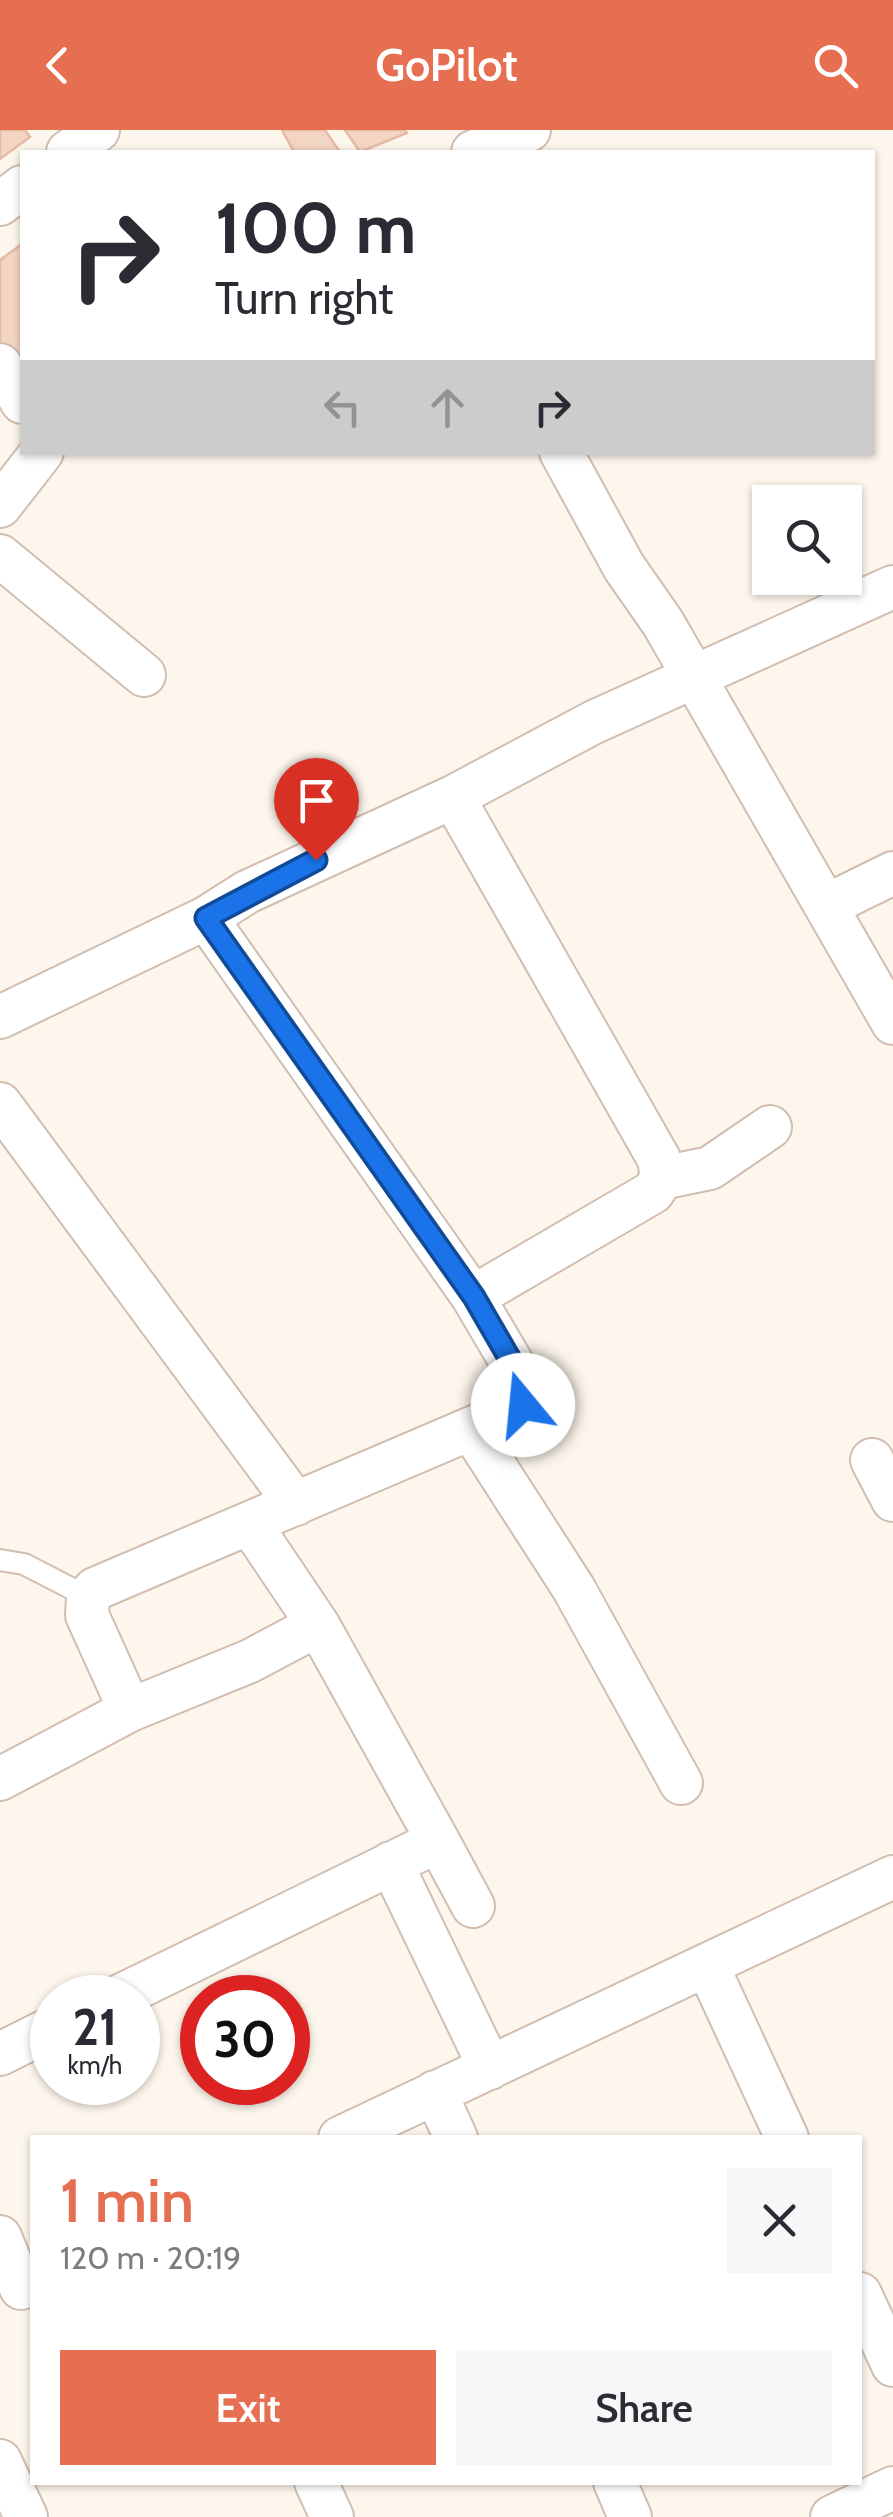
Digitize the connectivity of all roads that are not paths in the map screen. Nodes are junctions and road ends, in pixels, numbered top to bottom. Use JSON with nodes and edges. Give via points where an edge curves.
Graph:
{"nodes":[{"id":1,"x":98,"y":130,"type":"edge"},
{"id":2,"x":530,"y":130,"type":"edge"},
{"id":3,"x":71,"y":150,"type":"edge"},
{"id":4,"x":478,"y":150,"type":"edge"},
{"id":5,"x":20,"y":189,"type":"edge"},
{"id":6,"x":0,"y":204,"type":"edge"},
{"id":7,"x":0,"y":364,"type":"edge"},
{"id":8,"x":20,"y":399,"type":"edge"},
{"id":9,"x":40,"y":455,"type":"edge"},
{"id":10,"x":563,"y":455,"type":"edge"},
{"id":11,"x":0,"y":506,"type":"edge"},
{"id":12,"x":0,"y":556,"type":"edge"},
{"id":13,"x":893,"y":586,"type":"edge"},
{"id":14,"x":144,"y":675,"type":"dead end"},
{"id":15,"x":694,"y":678,"type":"junction"},
{"id":16,"x":452,"y":797,"type":"junction"},
{"id":17,"x":893,"y":873,"type":"edge"},
{"id":18,"x":826,"y":906,"type":"junction"},
{"id":19,"x":206,"y":918,"type":"junction"},
{"id":20,"x":0,"y":1017,"type":"edge"},
{"id":21,"x":893,"y":1023,"type":"edge"},
{"id":22,"x":0,"y":1104,"type":"edge"},
{"id":23,"x":770,"y":1127,"type":"dead end"},
{"id":24,"x":662,"y":1178,"type":"junction"},
{"id":25,"x":474,"y":1297,"type":"junction"},
{"id":26,"x":471,"y":1428,"type":"junction"},
{"id":27,"x":872,"y":1460,"type":"dead end"},
{"id":28,"x":893,"y":1500,"type":"edge"},
{"id":29,"x":296,"y":1504,"type":"junction"},
{"id":30,"x":250,"y":1524,"type":"junction"},
{"id":31,"x":0,"y":1560,"type":"edge"},
{"id":32,"x":88,"y":1597,"type":"junction"},
{"id":33,"x":318,"y":1624,"type":"junction"},
{"id":34,"x":130,"y":1710,"type":"junction"},
{"id":35,"x":0,"y":1779,"type":"edge"},
{"id":36,"x":681,"y":1783,"type":"dead end"},
{"id":37,"x":438,"y":1841,"type":"junction"},
{"id":38,"x":390,"y":1863,"type":"junction"},
{"id":39,"x":893,"y":1877,"type":"edge"},
{"id":40,"x":473,"y":1906,"type":"dead end"},
{"id":41,"x":707,"y":1965,"type":"junction"},
{"id":42,"x":160,"y":1976,"type":"edge"},
{"id":43,"x":30,"y":2039,"type":"edge"},
{"id":44,"x":0,"y":2054,"type":"edge"},
{"id":45,"x":490,"y":2068,"type":"junction"},
{"id":46,"x":435,"y":2092,"type":"junction"},
{"id":47,"x":346,"y":2135,"type":"edge"},
{"id":48,"x":455,"y":2135,"type":"edge"},
{"id":49,"x":786,"y":2135,"type":"edge"},
{"id":50,"x":0,"y":2237,"type":"edge"},
{"id":51,"x":18,"y":2290,"type":"edge"},
{"id":52,"x":862,"y":2298,"type":"edge"},
{"id":53,"x":893,"y":2365,"type":"edge"},
{"id":54,"x":0,"y":2461,"type":"edge"},
{"id":55,"x":317,"y":2485,"type":"edge"},
{"id":56,"x":615,"y":2485,"type":"edge"},
{"id":57,"x":893,"y":2488,"type":"edge"},
{"id":58,"x":26,"y":2517,"type":"edge"},
{"id":59,"x":332,"y":2517,"type":"edge"},
{"id":60,"x":630,"y":2517,"type":"edge"},
{"id":61,"x":832,"y":2517,"type":"edge"}],
"edges":[{"from":1,"to":3,"type":"street"},
{"from":2,"to":4,"type":"street"},
{"from":5,"to":6,"type":"street"},
{"from":7,"to":8,"type":"street"},
{"from":9,"to":11,"type":"street"},
{"from":10,"to":15,"type":"street"},
{"from":12,"to":14,"type":"street"},
{"from":13,"to":15,"type":"street"},
{"from":15,"to":16,"type":"street"},
{"from":15,"to":18,"type":"street"},
{"from":16,"to":19,"type":"street","via":[[247,892]]},
{"from":16,"to":24,"type":"street","via":[[659,1159]]},
{"from":17,"to":18,"type":"street"},
{"from":18,"to":21,"type":"street"},
{"from":19,"to":20,"type":"street"},
{"from":19,"to":25,"type":"street"},
{"from":22,"to":29,"type":"street"},
{"from":23,"to":24,"type":"street","via":[[710,1168]]},
{"from":24,"to":25,"type":"street","via":[[653,1192]]},
{"from":25,"to":26,"type":"street","via":[[526,1387],[523,1405]]},
{"from":26,"to":29,"type":"street"},
{"from":26,"to":36,"type":"street","via":[[574,1589]]},
{"from":27,"to":28,"type":"street"},
{"from":29,"to":30,"type":"street"},
{"from":30,"to":32,"type":"street"},
{"from":30,"to":33,"type":"street"},
{"from":31,"to":32,"type":"lane","via":[[24,1564]]},
{"from":32,"to":34,"type":"street","via":[[87,1615]]},
{"from":33,"to":34,"type":"street","via":[[250,1661]]},
{"from":33,"to":37,"type":"street"},
{"from":34,"to":35,"type":"street"},
{"from":37,"to":38,"type":"street"},
{"from":37,"to":40,"type":"street"},
{"from":38,"to":42,"type":"street"},
{"from":38,"to":45,"type":"street"},
{"from":39,"to":41,"type":"street"},
{"from":41,"to":45,"type":"street"},
{"from":41,"to":49,"type":"street"},
{"from":43,"to":44,"type":"street"},
{"from":45,"to":46,"type":"street"},
{"from":46,"to":47,"type":"street"},
{"from":46,"to":48,"type":"street"},
{"from":50,"to":51,"type":"street"},
{"from":52,"to":53,"type":"street"},
{"from":54,"to":58,"type":"street"},
{"from":55,"to":59,"type":"street"},
{"from":56,"to":60,"type":"street"},
{"from":57,"to":61,"type":"street"}]}
